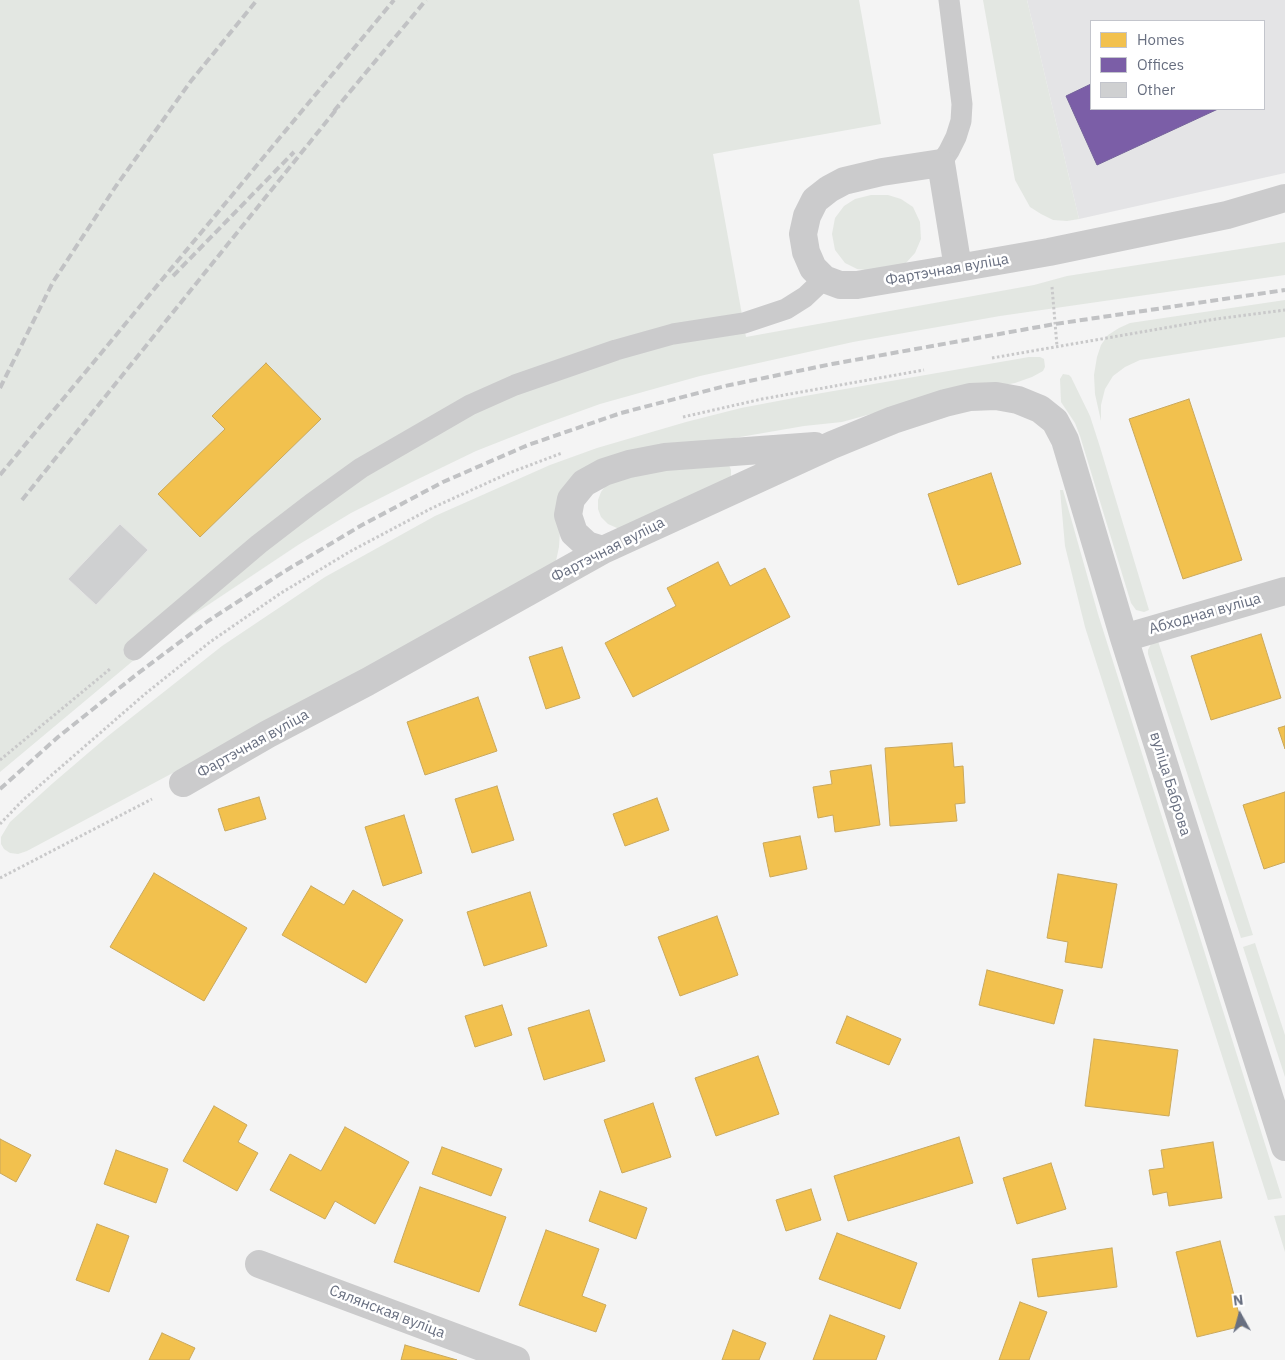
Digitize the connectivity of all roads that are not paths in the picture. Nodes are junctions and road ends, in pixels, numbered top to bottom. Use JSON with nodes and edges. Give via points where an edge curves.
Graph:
{"nodes":[{"id":1,"x":949,"y":0,"type":"edge"},
{"id":2,"x":941,"y":163,"type":"junction"},
{"id":3,"x":1285,"y":198,"type":"edge"},
{"id":4,"x":958,"y":268,"type":"junction"},
{"id":5,"x":824,"y":279,"type":"junction"},
{"id":6,"x":1056,"y":421,"type":"joint"},
{"id":7,"x":832,"y":444,"type":"junction"},
{"id":8,"x":603,"y":550,"type":"junction"},
{"id":9,"x":1285,"y":591,"type":"edge"},
{"id":10,"x":1124,"y":638,"type":"junction"},
{"id":11,"x":134,"y":650,"type":"road end"},
{"id":12,"x":183,"y":783,"type":"road end"},
{"id":13,"x":1285,"y":1147,"type":"edge"},
{"id":14,"x":259,"y":1264,"type":"dead end"},
{"id":15,"x":516,"y":1360,"type":"edge"}],
"edges":[{"from":1,"to":2,"type":"lane","via":[[962,104],[956,137]]},
{"from":2,"to":4,"type":"street"},
{"from":2,"to":5,"type":"street","via":[[844,181],[815,200],[803,234],[813,268]]},
{"from":3,"to":4,"type":"street","name":"Фартэчная вуліца","via":[[1227,215]]},
{"from":4,"to":5,"type":"street","name":"Фартэчная вуліца","via":[[857,285]]},
{"from":5,"to":11,"type":"lane","via":[[786,310],[744,323],[673,334],[616,350],[515,385],[470,405],[361,468],[311,504]]},
{"from":6,"to":7,"type":"street","name":"Фартэчная вуліца","via":[[1040,408],[1018,400],[996,396],[970,398],[893,420]]},
{"from":6,"to":10,"type":"street","name":"вуліца Баброва","via":[[1065,440]]},
{"from":7,"to":8,"type":"street","name":"Фартэчная вуліца"},
{"from":7,"to":8,"type":"street","via":[[665,457],[604,472],[584,484],[571,499],[568,516],[574,533],[587,545]]},
{"from":8,"to":12,"type":"street","name":"Фартэчная вуліца"},
{"from":9,"to":10,"type":"street","name":"Абходная вуліца"},
{"from":10,"to":13,"type":"street","name":"вуліца Баброва"},
{"from":14,"to":15,"type":"street","name":"Сялянская вуліца"}]}
